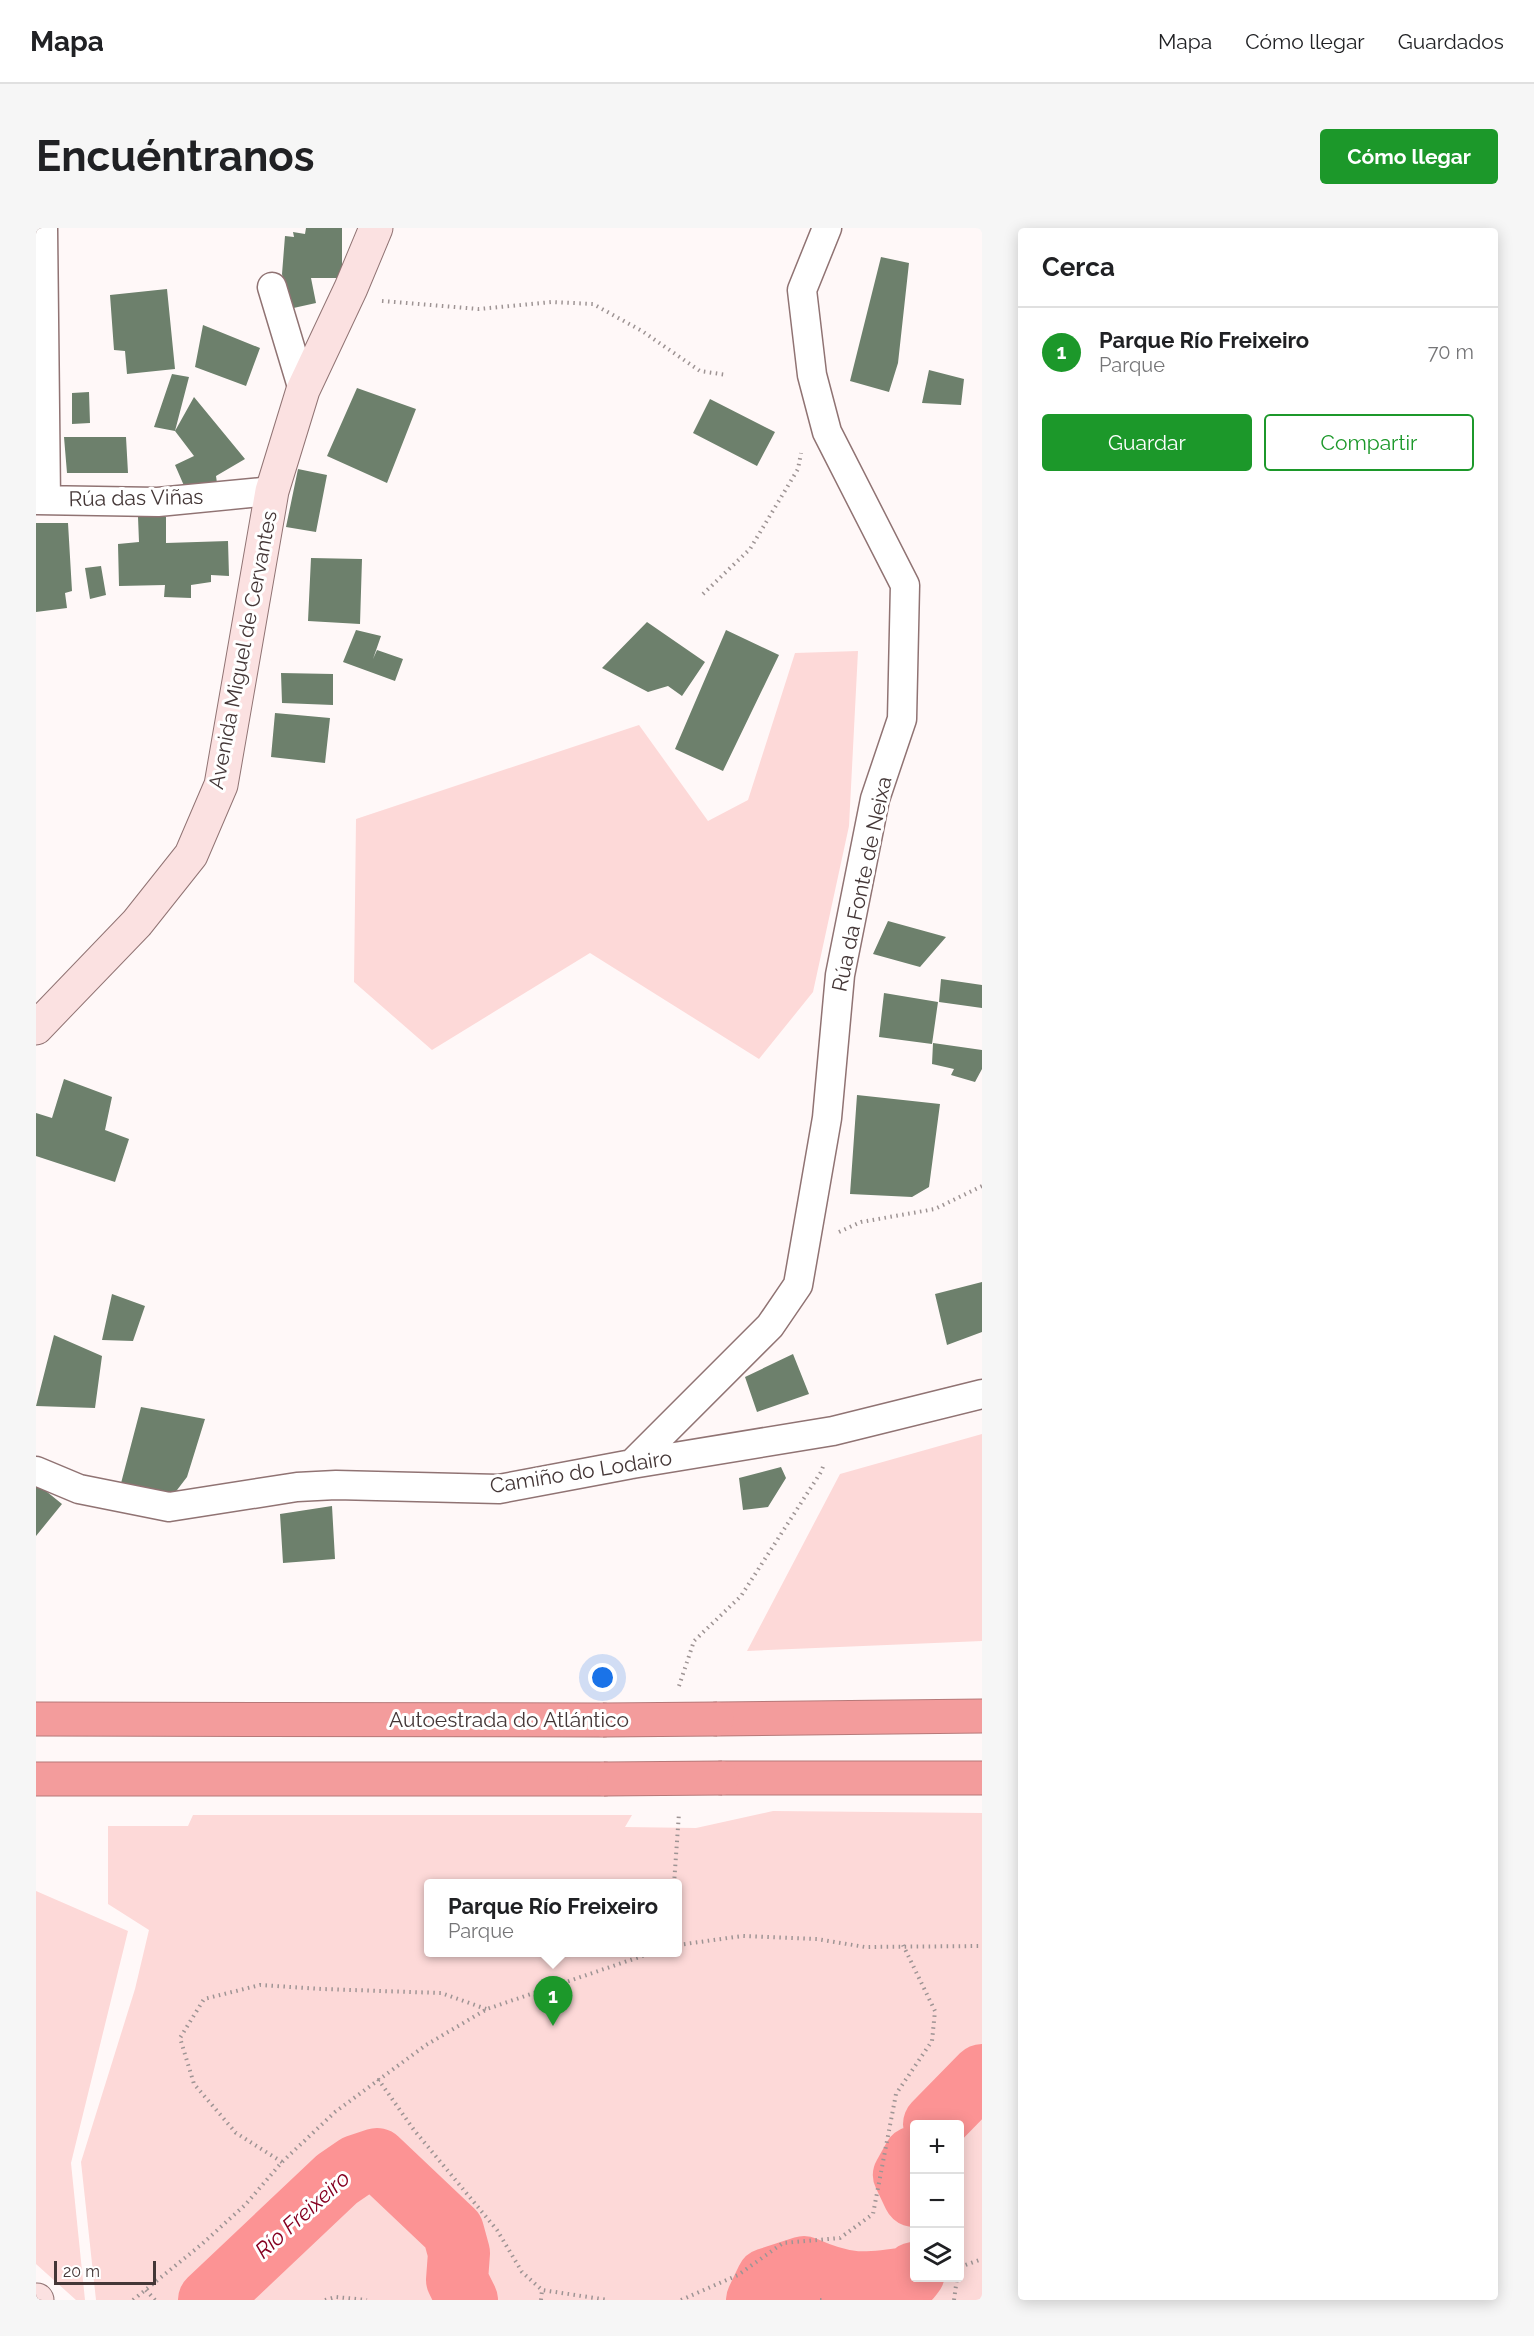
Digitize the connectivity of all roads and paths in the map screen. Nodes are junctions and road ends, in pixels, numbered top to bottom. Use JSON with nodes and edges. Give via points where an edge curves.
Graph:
{"nodes":[{"id":1,"x":43,"y":228,"type":"edge"},
{"id":2,"x":376,"y":228,"type":"edge"},
{"id":3,"x":827,"y":228,"type":"edge"},
{"id":4,"x":272,"y":287,"type":"dead end"},
{"id":5,"x":351,"y":288,"type":"junction"},
{"id":6,"x":727,"y":375,"type":"dead end"},
{"id":7,"x":303,"y":390,"type":"junction"},
{"id":8,"x":802,"y":445,"type":"dead end"},
{"id":9,"x":272,"y":490,"type":"junction"},
{"id":10,"x":41,"y":500,"type":"edge"},
{"id":11,"x":703,"y":594,"type":"dead end"},
{"id":12,"x":36,"y":1028,"type":"edge"},
{"id":13,"x":982,"y":1186,"type":"edge"},
{"id":14,"x":806,"y":1246,"type":"junction"},
{"id":15,"x":982,"y":1394,"type":"edge"},
{"id":16,"x":833,"y":1431,"type":"junction"},
{"id":17,"x":632,"y":1464,"type":"junction"},
{"id":18,"x":36,"y":1471,"type":"edge"},
{"id":19,"x":679,"y":1690,"type":"dead end"},
{"id":20,"x":982,"y":1716,"type":"edge"},
{"id":21,"x":36,"y":1719,"type":"edge"},
{"id":22,"x":982,"y":1778,"type":"edge"},
{"id":23,"x":36,"y":1779,"type":"edge"},
{"id":24,"x":679,"y":1812,"type":"dead end"},
{"id":25,"x":674,"y":1879,"type":"edge"},
{"id":26,"x":682,"y":1944,"type":"edge"},
{"id":27,"x":903,"y":1945,"type":"junction"},
{"id":28,"x":982,"y":1946,"type":"edge"},
{"id":29,"x":642,"y":1957,"type":"edge"},
{"id":30,"x":487,"y":2009,"type":"junction"},
{"id":31,"x":378,"y":2079,"type":"junction"},
{"id":32,"x":282,"y":2162,"type":"junction"},
{"id":33,"x":982,"y":2259,"type":"edge"},
{"id":34,"x":964,"y":2266,"type":"edge"},
{"id":35,"x":956,"y":2282,"type":"edge"},
{"id":36,"x":146,"y":2290,"type":"junction"},
{"id":37,"x":542,"y":2290,"type":"junction"},
{"id":38,"x":133,"y":2300,"type":"edge"},
{"id":39,"x":155,"y":2300,"type":"edge"},
{"id":40,"x":325,"y":2300,"type":"edge"},
{"id":41,"x":367,"y":2300,"type":"edge"},
{"id":42,"x":541,"y":2300,"type":"edge"},
{"id":43,"x":608,"y":2300,"type":"edge"},
{"id":44,"x":681,"y":2300,"type":"edge"},
{"id":45,"x":954,"y":2300,"type":"edge"}],
"edges":[{"from":1,"to":10,"type":"street"},
{"from":2,"to":5,"type":"street","name":"Avenida Miguel de Cervantes"},
{"from":3,"to":14,"type":"street","name":"Rúa da Fonte de Neixa","via":[[802,290],[812,375],[827,432],[905,585],[902,719],[875,799],[840,975],[827,1118]]},
{"from":4,"to":7,"type":"street"},
{"from":5,"to":6,"type":"path","via":[[384,302],[467,308],[552,302],[593,304],[642,331],[700,372]]},
{"from":5,"to":7,"type":"street","name":"Avenida Miguel de Cervantes"},
{"from":7,"to":9,"type":"street","name":"Avenida Miguel de Cervantes"},
{"from":8,"to":11,"type":"path","via":[[798,469],[750,549]]},
{"from":9,"to":10,"type":"street","name":"Rúa das Viñas","via":[[158,502]]},
{"from":9,"to":12,"type":"street","name":"Avenida Miguel de Cervantes","via":[[221,785],[191,855],[137,923]]},
{"from":13,"to":14,"type":"path","via":[[935,1209],[861,1222]]},
{"from":14,"to":17,"type":"street","name":"Rúa da Fonte de Neixa","via":[[798,1285],[770,1326]]},
{"from":15,"to":16,"type":"street","name":"Camiño do Lodairo"},
{"from":16,"to":17,"type":"street","name":"Camiño do Lodairo"},
{"from":16,"to":19,"type":"path","via":[[821,1472],[741,1596],[694,1641]]},
{"from":17,"to":18,"type":"street","name":"Camiño do Lodairo","via":[[499,1489],[297,1487],[169,1507],[79,1490]]},
{"from":20,"to":21,"type":"highway","name":"Autoestrada do Atlántico","bridge":true},
{"from":22,"to":23,"type":"highway","bridge":true},
{"from":24,"to":25,"type":"path"},
{"from":26,"to":27,"type":"path","via":[[742,1936],[817,1939],[865,1947]]},
{"from":27,"to":28,"type":"path"},
{"from":27,"to":44,"type":"path","via":[[935,2011],[932,2041],[896,2094],[873,2214],[840,2238],[783,2243],[738,2276]]},
{"from":29,"to":30,"type":"path"},
{"from":30,"to":31,"type":"path"},
{"from":30,"to":32,"type":"path","via":[[441,1993],[260,1984],[204,1999],[180,2038],[194,2084],[236,2133]]},
{"from":31,"to":32,"type":"path","via":[[335,2112]]},
{"from":31,"to":37,"type":"path","via":[[414,2130],[497,2230],[522,2272]]},
{"from":32,"to":36,"type":"path","via":[[246,2204]]},
{"from":33,"to":34,"type":"path"},
{"from":35,"to":45,"type":"path"},
{"from":36,"to":38,"type":"path"},
{"from":36,"to":39,"type":"path"},
{"from":37,"to":42,"type":"path"},
{"from":37,"to":43,"type":"path"},
{"from":40,"to":41,"type":"path"}]}
